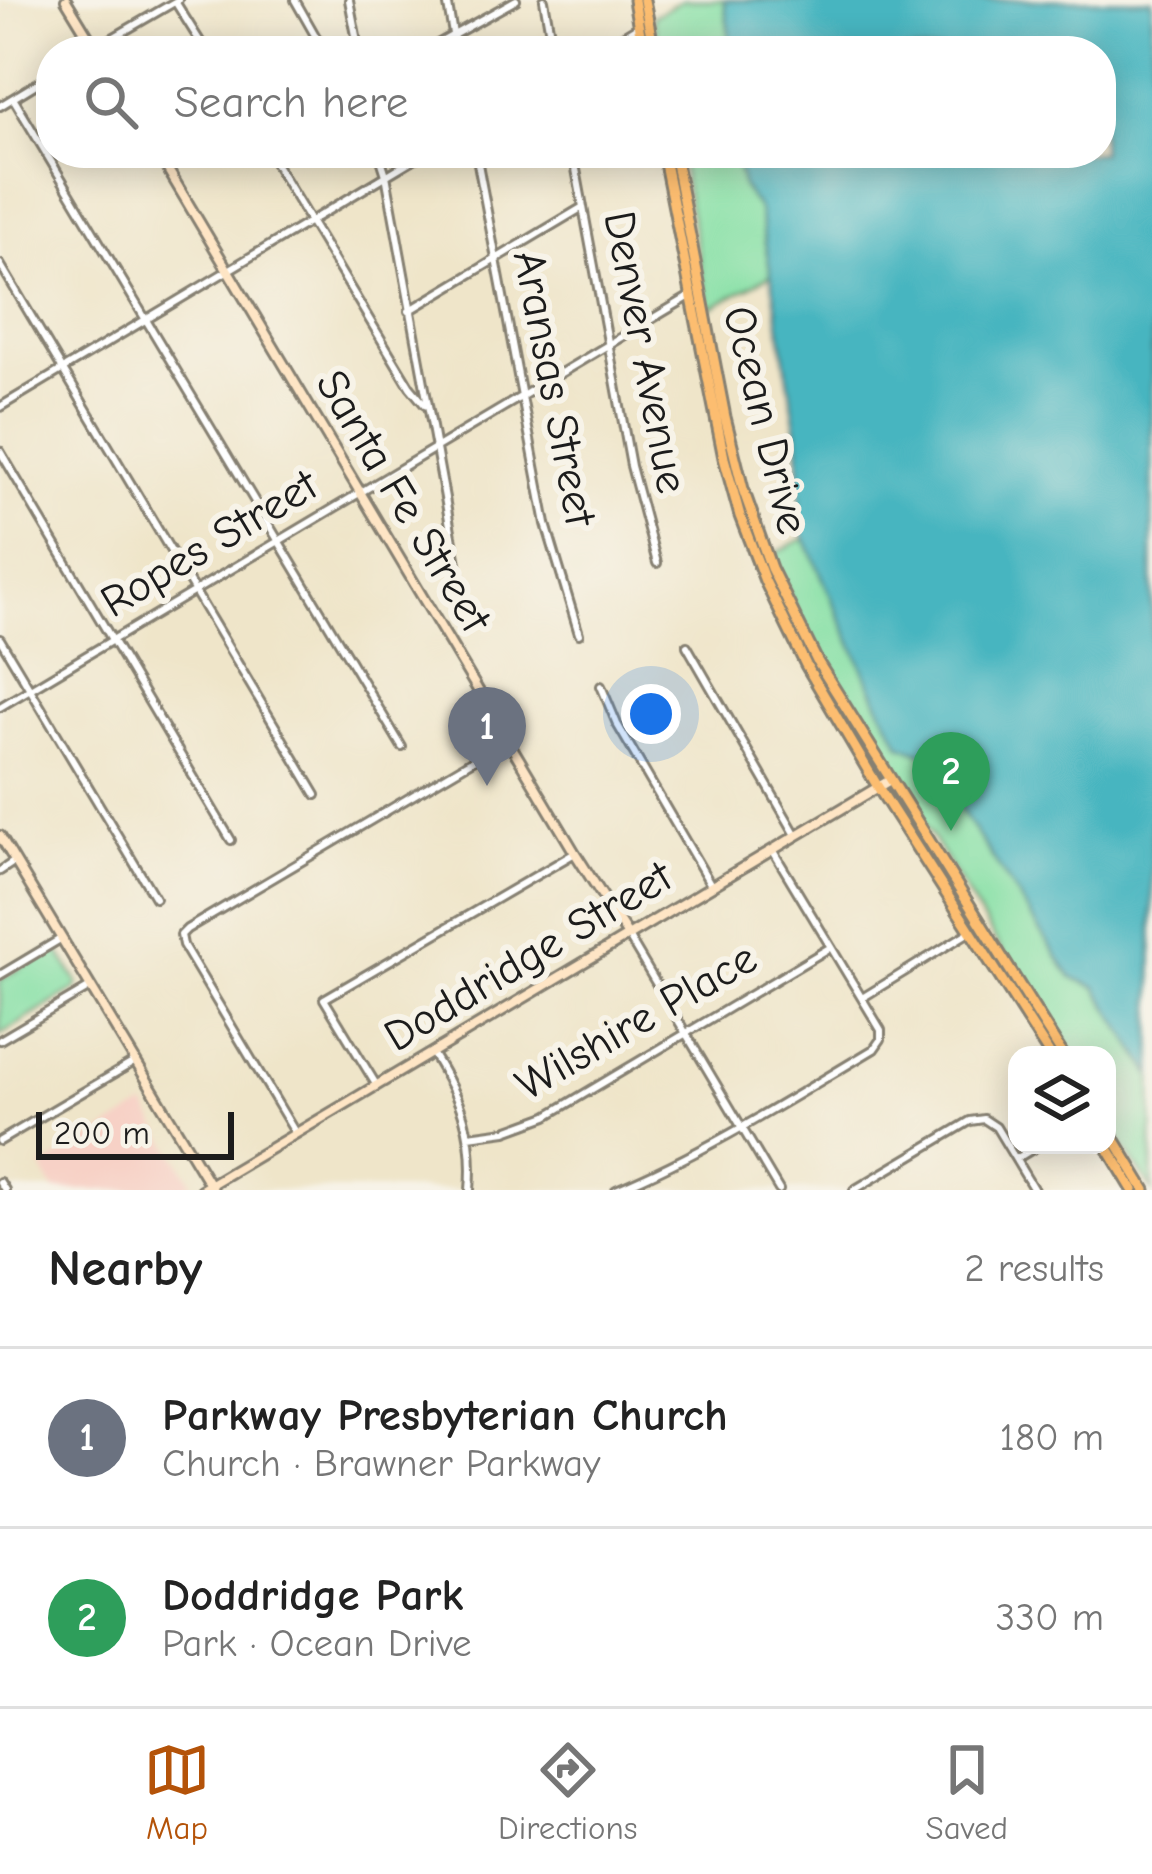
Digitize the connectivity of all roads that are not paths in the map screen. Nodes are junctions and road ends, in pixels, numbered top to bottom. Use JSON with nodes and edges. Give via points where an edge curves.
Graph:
{"nodes":[{"id":1,"x":66,"y":0,"type":"edge"},
{"id":2,"x":176,"y":0,"type":"edge"},
{"id":3,"x":295,"y":0,"type":"edge"},
{"id":4,"x":349,"y":0,"type":"edge"},
{"id":5,"x":446,"y":0,"type":"edge"},
{"id":6,"x":516,"y":0,"type":"edge"},
{"id":7,"x":544,"y":0,"type":"edge"},
{"id":8,"x":634,"y":0,"type":"edge"},
{"id":9,"x":644,"y":0,"type":"edge"},
{"id":10,"x":643,"y":24,"type":"junction"},
{"id":11,"x":453,"y":35,"type":"joint"},
{"id":12,"x":86,"y":36,"type":"edge"},
{"id":13,"x":117,"y":36,"type":"edge"},
{"id":14,"x":197,"y":36,"type":"edge"},
{"id":15,"x":316,"y":36,"type":"edge"},
{"id":16,"x":356,"y":36,"type":"edge"},
{"id":17,"x":550,"y":36,"type":"edge"},
{"id":18,"x":623,"y":36,"type":"edge"},
{"id":19,"x":643,"y":36,"type":"edge"},
{"id":20,"x":648,"y":36,"type":"edge"},
{"id":21,"x":36,"y":84,"type":"edge"},
{"id":22,"x":13,"y":98,"type":"junction"},
{"id":23,"x":0,"y":106,"type":"edge"},
{"id":24,"x":36,"y":137,"type":"edge"},
{"id":25,"x":54,"y":168,"type":"edge"},
{"id":26,"x":167,"y":168,"type":"edge"},
{"id":27,"x":278,"y":168,"type":"edge"},
{"id":28,"x":384,"y":168,"type":"edge"},
{"id":29,"x":398,"y":168,"type":"edge"},
{"id":30,"x":479,"y":168,"type":"edge"},
{"id":31,"x":576,"y":168,"type":"edge"},
{"id":32,"x":672,"y":168,"type":"edge"},
{"id":33,"x":386,"y":175,"type":"junction"},
{"id":34,"x":584,"y":207,"type":"junction"},
{"id":35,"x":311,"y":221,"type":"junction"},
{"id":36,"x":496,"y":261,"type":"junction"},
{"id":37,"x":0,"y":264,"type":"edge"},
{"id":38,"x":229,"y":270,"type":"junction"},
{"id":39,"x":695,"y":292,"type":"junction"},
{"id":40,"x":409,"y":311,"type":"junction"},
{"id":41,"x":144,"y":321,"type":"junction"},
{"id":42,"x":609,"y":344,"type":"junction"},
{"id":43,"x":62,"y":368,"type":"junction"},
{"id":44,"x":520,"y":395,"type":"junction"},
{"id":45,"x":0,"y":407,"type":"edge"},
{"id":46,"x":427,"y":408,"type":"junction"},
{"id":47,"x":434,"y":448,"type":"junction"},
{"id":48,"x":0,"y":451,"type":"edge"},
{"id":49,"x":361,"y":491,"type":"junction"},
{"id":50,"x":278,"y":542,"type":"junction"},
{"id":51,"x":657,"y":563,"type":"dead end"},
{"id":52,"x":460,"y":580,"type":"dead end"},
{"id":53,"x":195,"y":592,"type":"junction"},
{"id":54,"x":784,"y":609,"type":"junction"},
{"id":55,"x":579,"y":634,"type":"dead end"},
{"id":56,"x":113,"y":638,"type":"junction"},
{"id":57,"x":0,"y":639,"type":"edge"},
{"id":58,"x":687,"y":646,"type":"dead end"},
{"id":59,"x":601,"y":686,"type":"dead end"},
{"id":60,"x":30,"y":689,"type":"junction"},
{"id":61,"x":0,"y":707,"type":"edge"},
{"id":62,"x":507,"y":740,"type":"junction"},
{"id":63,"x":402,"y":747,"type":"dead end"},
{"id":64,"x":890,"y":780,"type":"junction"},
{"id":65,"x":878,"y":787,"type":"junction"},
{"id":66,"x":316,"y":795,"type":"dead end"},
{"id":67,"x":796,"y":835,"type":"junction"},
{"id":68,"x":0,"y":836,"type":"edge"},
{"id":69,"x":231,"y":840,"type":"dead end"},
{"id":70,"x":772,"y":849,"type":"junction"},
{"id":71,"x":575,"y":853,"type":"junction"},
{"id":72,"x":15,"y":861,"type":"junction"},
{"id":73,"x":0,"y":871,"type":"edge"},
{"id":74,"x":711,"y":886,"type":"junction"},
{"id":75,"x":154,"y":898,"type":"dead end"},
{"id":76,"x":982,"y":925,"type":"junction"},
{"id":77,"x":970,"y":932,"type":"junction"},
{"id":78,"x":628,"y":936,"type":"junction"},
{"id":79,"x":62,"y":938,"type":"junction"},
{"id":80,"x":830,"y":946,"type":"junction"},
{"id":81,"x":0,"y":975,"type":"edge"},
{"id":82,"x":1013,"y":976,"type":"junction"},
{"id":83,"x":1003,"y":983,"type":"junction"},
{"id":84,"x":91,"y":986,"type":"junction"},
{"id":85,"x":862,"y":998,"type":"junction"},
{"id":86,"x":1042,"y":1020,"type":"junction"},
{"id":87,"x":1031,"y":1027,"type":"junction"},
{"id":88,"x":685,"y":1033,"type":"junction"},
{"id":89,"x":0,"y":1040,"type":"edge"},
{"id":90,"x":1043,"y":1046,"type":"edge"},
{"id":91,"x":1058,"y":1046,"type":"edge"},
{"id":92,"x":432,"y":1053,"type":"junction"},
{"id":93,"x":134,"y":1062,"type":"junction"},
{"id":94,"x":377,"y":1086,"type":"junction"},
{"id":95,"x":742,"y":1127,"type":"junction"},
{"id":96,"x":296,"y":1134,"type":"junction"},
{"id":97,"x":470,"y":1136,"type":"junction"},
{"id":98,"x":0,"y":1141,"type":"edge"},
{"id":99,"x":1116,"y":1142,"type":"edge"},
{"id":100,"x":1024,"y":1154,"type":"edge"},
{"id":101,"x":1111,"y":1154,"type":"edge"},
{"id":102,"x":1016,"y":1159,"type":"junction"},
{"id":103,"x":0,"y":1182,"type":"edge"},
{"id":104,"x":208,"y":1188,"type":"edge"},
{"id":105,"x":5,"y":1190,"type":"edge"},
{"id":106,"x":470,"y":1190,"type":"edge"},
{"id":107,"x":616,"y":1190,"type":"edge"},
{"id":108,"x":779,"y":1190,"type":"edge"},
{"id":109,"x":854,"y":1190,"type":"edge"},
{"id":110,"x":1034,"y":1190,"type":"edge"},
{"id":111,"x":1133,"y":1190,"type":"edge"},
{"id":112,"x":1145,"y":1190,"type":"edge"}],
"edges":[{"from":1,"to":12,"type":"main road"},
{"from":2,"to":13,"type":"street"},
{"from":2,"to":14,"type":"street"},
{"from":3,"to":15,"type":"street"},
{"from":4,"to":16,"type":"street"},
{"from":5,"to":11,"type":"street"},
{"from":6,"to":11,"type":"street"},
{"from":7,"to":17,"type":"street"},
{"from":8,"to":10,"type":"main road"},
{"from":9,"to":10,"type":"main road"},
{"from":10,"to":18,"type":"street"},
{"from":10,"to":19,"type":"main road"},
{"from":10,"to":20,"type":"main road"},
{"from":21,"to":22,"type":"street"},
{"from":22,"to":23,"type":"street"},
{"from":22,"to":24,"type":"street"},
{"from":25,"to":41,"type":"street"},
{"from":26,"to":38,"type":"main road","name":"Santa Fe Street"},
{"from":27,"to":35,"type":"street"},
{"from":28,"to":33,"type":"street"},
{"from":29,"to":33,"type":"street"},
{"from":30,"to":36,"type":"street","name":"Aransas Street"},
{"from":31,"to":34,"type":"street","name":"Denver Avenue"},
{"from":32,"to":39,"type":"main road","name":"Ocean Drive"},
{"from":33,"to":35,"type":"street"},
{"from":33,"to":40,"type":"street"},
{"from":34,"to":36,"type":"street"},
{"from":34,"to":42,"type":"street","name":"Denver Avenue"},
{"from":35,"to":38,"type":"street"},
{"from":35,"to":46,"type":"street"},
{"from":36,"to":40,"type":"street"},
{"from":36,"to":44,"type":"street","name":"Aransas Street"},
{"from":37,"to":43,"type":"street"},
{"from":38,"to":41,"type":"street"},
{"from":38,"to":49,"type":"main road","name":"Santa Fe Street"},
{"from":39,"to":42,"type":"street","name":"Ropes Street"},
{"from":39,"to":54,"type":"main road","name":"Ocean Drive","via":[[738,491]]},
{"from":40,"to":46,"type":"street"},
{"from":41,"to":43,"type":"street"},
{"from":41,"to":50,"type":"street"},
{"from":42,"to":44,"type":"street","name":"Ropes Street"},
{"from":42,"to":51,"type":"street","name":"Denver Avenue"},
{"from":43,"to":45,"type":"street"},
{"from":43,"to":53,"type":"street"},
{"from":44,"to":47,"type":"street","name":"Ropes Street"},
{"from":44,"to":55,"type":"street","name":"Aransas Street","via":[[545,524]]},
{"from":46,"to":47,"type":"street"},
{"from":47,"to":49,"type":"street","name":"Ropes Street"},
{"from":47,"to":52,"type":"street"},
{"from":48,"to":56,"type":"street"},
{"from":49,"to":50,"type":"street","name":"Ropes Street"},
{"from":49,"to":62,"type":"main road","name":"Santa Fe Street"},
{"from":50,"to":53,"type":"street","name":"Ropes Street"},
{"from":50,"to":63,"type":"street"},
{"from":53,"to":56,"type":"street","name":"Ropes Street"},
{"from":53,"to":66,"type":"street"},
{"from":54,"to":64,"type":"main road","name":"Ocean Drive"},
{"from":54,"to":65,"type":"main road","name":"Ocean Drive","via":[[806,664]]},
{"from":56,"to":60,"type":"street","name":"Ropes Street"},
{"from":56,"to":69,"type":"street"},
{"from":57,"to":60,"type":"street"},
{"from":58,"to":67,"type":"street"},
{"from":59,"to":74,"type":"street"},
{"from":60,"to":61,"type":"street","name":"Ropes Street"},
{"from":60,"to":75,"type":"street"},
{"from":62,"to":71,"type":"main road","name":"Santa Fe Street"},
{"from":62,"to":96,"type":"street","via":[[181,935]]},
{"from":64,"to":65,"type":"main road","name":"Doddridge Street"},
{"from":64,"to":76,"type":"main road","name":"Ocean Drive"},
{"from":65,"to":67,"type":"main road","name":"Doddridge Street"},
{"from":65,"to":77,"type":"main road","name":"Ocean Drive"},
{"from":67,"to":70,"type":"main road","name":"Doddridge Street"},
{"from":68,"to":72,"type":"main road"},
{"from":70,"to":74,"type":"main road","name":"Doddridge Street"},
{"from":70,"to":80,"type":"street"},
{"from":71,"to":78,"type":"main road","name":"Santa Fe Street"},
{"from":71,"to":94,"type":"street","via":[[323,999]]},
{"from":72,"to":73,"type":"street"},
{"from":72,"to":79,"type":"main road"},
{"from":74,"to":78,"type":"main road","name":"Doddridge Street"},
{"from":76,"to":77,"type":"street"},
{"from":76,"to":82,"type":"main road","name":"Ocean Drive"},
{"from":77,"to":83,"type":"main road","name":"Ocean Drive"},
{"from":77,"to":85,"type":"street"},
{"from":78,"to":88,"type":"street","name":"Santa Fe Street"},
{"from":78,"to":92,"type":"main road","name":"Doddridge Street"},
{"from":79,"to":81,"type":"street"},
{"from":79,"to":84,"type":"main road"},
{"from":80,"to":85,"type":"street"},
{"from":80,"to":88,"type":"street","name":"Wilshire Place"},
{"from":82,"to":83,"type":"main road"},
{"from":82,"to":86,"type":"main road","name":"Ocean Drive"},
{"from":83,"to":87,"type":"main road","name":"Ocean Drive"},
{"from":84,"to":89,"type":"street"},
{"from":84,"to":93,"type":"main road"},
{"from":85,"to":95,"type":"street","via":[[881,1030],[874,1049]]},
{"from":86,"to":87,"type":"main road"},
{"from":86,"to":91,"type":"main road","name":"Ocean Drive"},
{"from":87,"to":90,"type":"main road","name":"Ocean Drive"},
{"from":88,"to":95,"type":"street","name":"Santa Fe Street"},
{"from":88,"to":97,"type":"street","name":"Wilshire Place","via":[[547,1116]]},
{"from":92,"to":94,"type":"main road","name":"Doddridge Street"},
{"from":92,"to":97,"type":"street"},
{"from":93,"to":98,"type":"street"},
{"from":93,"to":104,"type":"main road"},
{"from":94,"to":96,"type":"main road","name":"Doddridge Street"},
{"from":95,"to":107,"type":"street"},
{"from":95,"to":108,"type":"street","name":"Santa Fe Street"},
{"from":96,"to":104,"type":"main road","name":"Doddridge Street"},
{"from":97,"to":106,"type":"street"},
{"from":99,"to":112,"type":"main road"},
{"from":100,"to":102,"type":"street"},
{"from":101,"to":111,"type":"main road"},
{"from":102,"to":109,"type":"street","via":[[996,1127],[970,1121]]},
{"from":102,"to":110,"type":"street"},
{"from":103,"to":105,"type":"street"}]}
